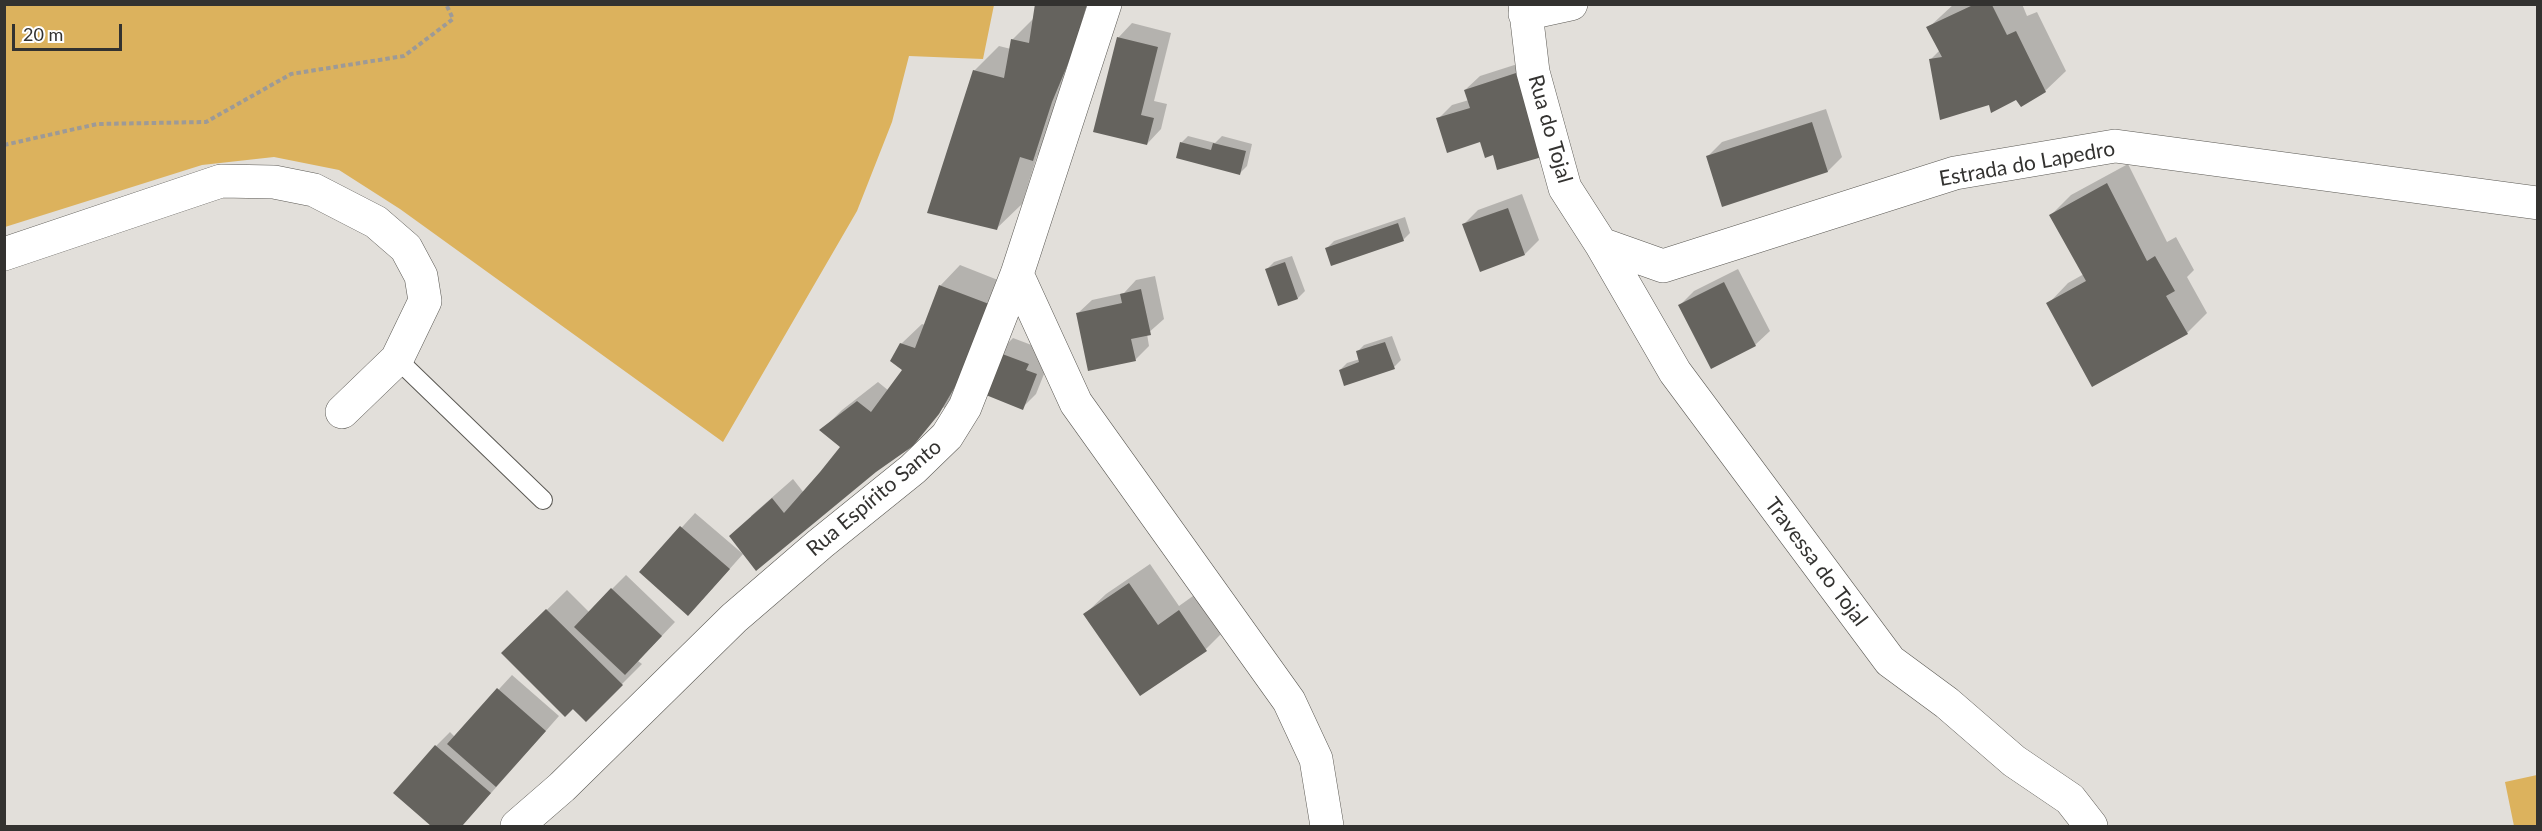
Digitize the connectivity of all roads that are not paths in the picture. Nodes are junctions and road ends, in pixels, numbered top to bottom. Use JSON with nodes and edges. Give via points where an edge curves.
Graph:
{"nodes":[{"id":1,"x":1105,"y":4,"type":"edge"},
{"id":2,"x":1571,"y":4,"type":"edge"},
{"id":3,"x":1525,"y":9,"type":"edge"},
{"id":4,"x":2538,"y":203,"type":"edge"},
{"id":5,"x":1601,"y":244,"type":"junction"},
{"id":6,"x":4,"y":254,"type":"edge"},
{"id":7,"x":1017,"y":274,"type":"junction"},
{"id":8,"x":397,"y":358,"type":"junction"},
{"id":9,"x":342,"y":412,"type":"dead end"},
{"id":10,"x":543,"y":500,"type":"dead end"},
{"id":11,"x":517,"y":826,"type":"edge"},
{"id":12,"x":1328,"y":826,"type":"edge"},
{"id":13,"x":2091,"y":826,"type":"edge"}],
"edges":[{"from":1,"to":7,"type":"street","name":"Rua Espírito Santo"},
{"from":2,"to":3,"type":"street"},
{"from":3,"to":5,"type":"street","name":"Rua do Tojal","via":[[1533,72],[1565,188]]},
{"from":4,"to":5,"type":"street","name":"Estrada do Lapedro","via":[[2115,146],[1955,173],[1663,266]]},
{"from":5,"to":13,"type":"street","name":"Travessa do Tojal","via":[[1675,372],[1890,661],[1947,703],[2014,761],[2070,799]]},
{"from":6,"to":8,"type":"street","via":[[221,181],[274,182],[314,190],[376,222],[406,249],[421,276],[425,301]]},
{"from":7,"to":11,"type":"street","name":"Rua Espírito Santo","via":[[965,407],[948,436],[734,618]]},
{"from":7,"to":12,"type":"street","via":[[1076,403],[1289,701],[1316,759]]},
{"from":8,"to":9,"type":"street"},
{"from":8,"to":10,"type":"lane"}]}
